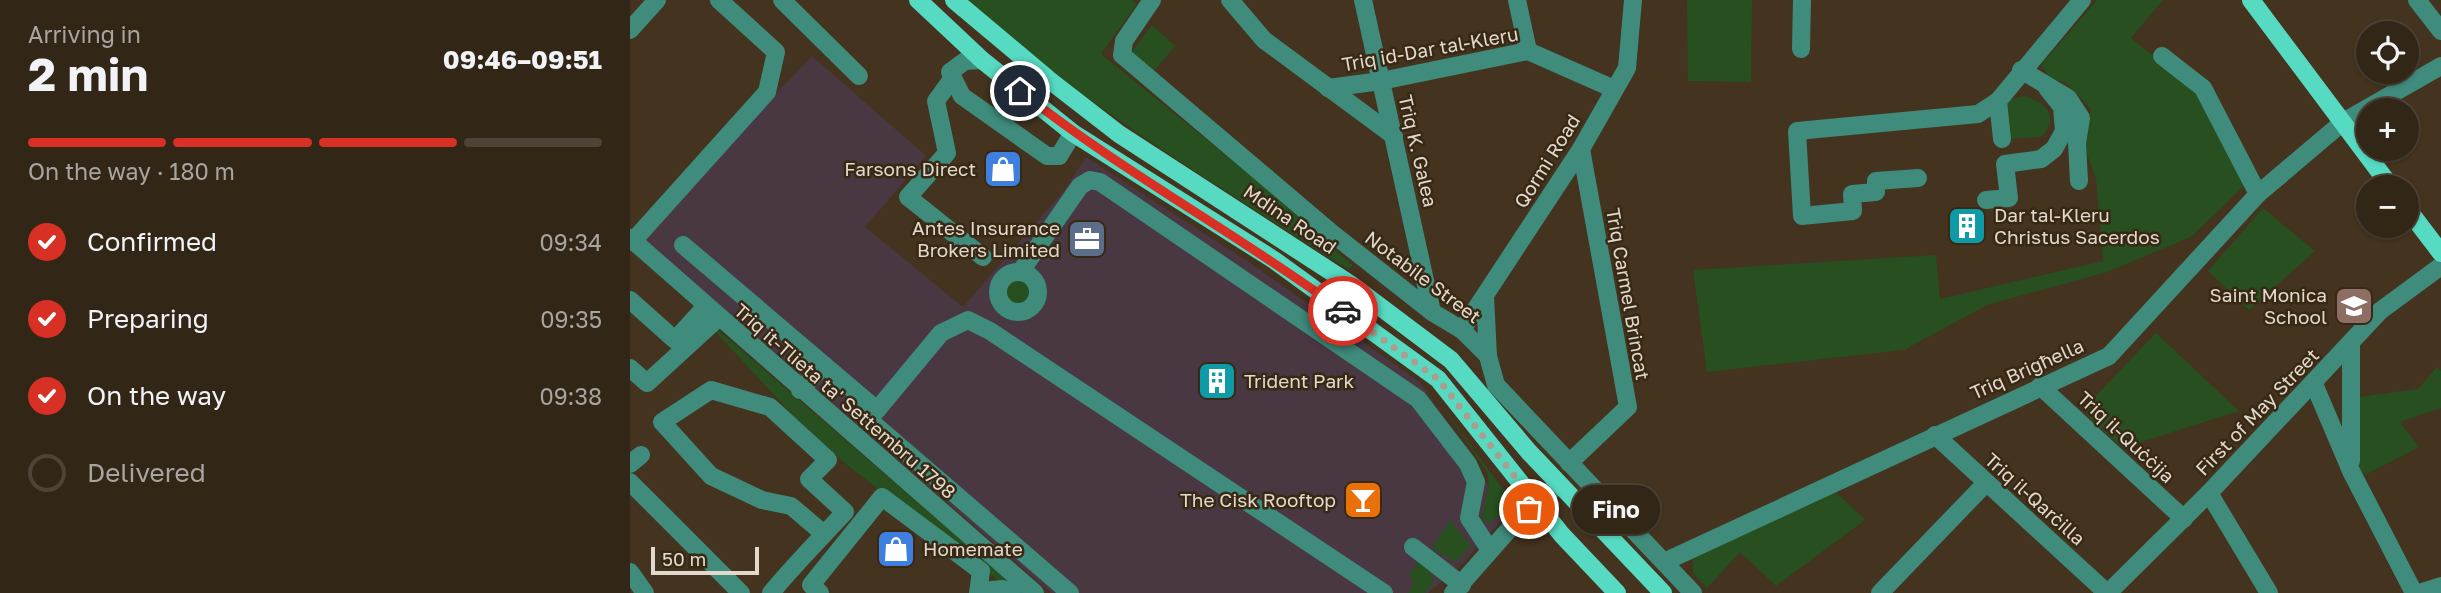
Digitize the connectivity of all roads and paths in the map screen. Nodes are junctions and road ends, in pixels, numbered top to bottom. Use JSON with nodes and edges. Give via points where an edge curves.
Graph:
{"nodes":[{"id":1,"x":657,"y":0,"type":"edge"},
{"id":2,"x":719,"y":0,"type":"edge"},
{"id":3,"x":782,"y":0,"type":"edge"},
{"id":4,"x":918,"y":0,"type":"edge"},
{"id":5,"x":954,"y":0,"type":"edge"},
{"id":6,"x":1153,"y":0,"type":"edge"},
{"id":7,"x":1230,"y":0,"type":"edge"},
{"id":8,"x":1363,"y":0,"type":"edge"},
{"id":9,"x":1517,"y":0,"type":"edge"},
{"id":10,"x":1633,"y":0,"type":"edge"},
{"id":11,"x":1802,"y":0,"type":"edge"},
{"id":12,"x":2082,"y":0,"type":"edge"},
{"id":13,"x":2251,"y":0,"type":"edge"},
{"id":14,"x":2417,"y":0,"type":"edge"},
{"id":15,"x":630,"y":30,"type":"edge"},
{"id":16,"x":2441,"y":31,"type":"edge"},
{"id":17,"x":1801,"y":49,"type":"dead end"},
{"id":18,"x":1528,"y":51,"type":"junction"},
{"id":19,"x":2162,"y":56,"type":"dead end"},
{"id":20,"x":982,"y":60,"type":"junction"},
{"id":21,"x":2441,"y":66,"type":"edge"},
{"id":22,"x":2021,"y":71,"type":"junction"},
{"id":23,"x":859,"y":76,"type":"dead end"},
{"id":24,"x":952,"y":79,"type":"junction"},
{"id":25,"x":1381,"y":81,"type":"junction"},
{"id":26,"x":1328,"y":88,"type":"junction"},
{"id":27,"x":2047,"y":88,"type":"junction"},
{"id":28,"x":1615,"y":89,"type":"junction"},
{"id":29,"x":1998,"y":101,"type":"junction"},
{"id":30,"x":2343,"y":122,"type":"junction"},
{"id":31,"x":1073,"y":133,"type":"junction"},
{"id":32,"x":1394,"y":136,"type":"junction"},
{"id":33,"x":2001,"y":139,"type":"dead end"},
{"id":34,"x":1581,"y":149,"type":"junction"},
{"id":35,"x":2383,"y":175,"type":"edge"},
{"id":36,"x":1919,"y":178,"type":"dead end"},
{"id":37,"x":2079,"y":181,"type":"dead end"},
{"id":38,"x":2258,"y":194,"type":"junction"},
{"id":39,"x":1986,"y":200,"type":"dead end"},
{"id":40,"x":2419,"y":224,"type":"edge"},
{"id":41,"x":632,"y":240,"type":"edge"},
{"id":42,"x":683,"y":245,"type":"dead end"},
{"id":43,"x":2441,"y":253,"type":"edge"},
{"id":44,"x":983,"y":257,"type":"dead end"},
{"id":45,"x":2441,"y":266,"type":"edge"},
{"id":46,"x":1021,"y":271,"type":"junction"},
{"id":47,"x":1485,"y":298,"type":"junction"},
{"id":48,"x":630,"y":300,"type":"edge"},
{"id":49,"x":712,"y":312,"type":"junction"},
{"id":50,"x":1432,"y":312,"type":"junction"},
{"id":51,"x":1462,"y":330,"type":"junction"},
{"id":52,"x":2351,"y":345,"type":"junction"},
{"id":53,"x":1488,"y":356,"type":"junction"},
{"id":54,"x":824,"y":365,"type":"junction"},
{"id":55,"x":630,"y":368,"type":"edge"},
{"id":56,"x":2314,"y":384,"type":"junction"},
{"id":57,"x":2040,"y":386,"type":"junction"},
{"id":58,"x":800,"y":390,"type":"junction"},
{"id":59,"x":877,"y":410,"type":"junction"},
{"id":60,"x":1935,"y":435,"type":"junction"},
{"id":61,"x":1569,"y":463,"type":"junction"},
{"id":62,"x":2351,"y":471,"type":"junction"},
{"id":63,"x":630,"y":482,"type":"edge"},
{"id":64,"x":1986,"y":483,"type":"junction"},
{"id":65,"x":1559,"y":484,"type":"junction"},
{"id":66,"x":2209,"y":493,"type":"junction"},
{"id":67,"x":1535,"y":502,"type":"junction"},
{"id":68,"x":2184,"y":519,"type":"junction"},
{"id":69,"x":824,"y":534,"type":"junction"},
{"id":70,"x":1413,"y":547,"type":"dead end"},
{"id":71,"x":1490,"y":550,"type":"junction"},
{"id":72,"x":1664,"y":562,"type":"junction"},
{"id":73,"x":793,"y":569,"type":"junction"},
{"id":74,"x":630,"y":572,"type":"edge"},
{"id":75,"x":2441,"y":586,"type":"edge"},
{"id":76,"x":815,"y":589,"type":"edge"},
{"id":77,"x":1457,"y":589,"type":"edge"},
{"id":78,"x":780,"y":590,"type":"edge"},
{"id":79,"x":979,"y":592,"type":"edge"},
{"id":80,"x":645,"y":593,"type":"edge"},
{"id":81,"x":741,"y":593,"type":"edge"},
{"id":82,"x":1012,"y":593,"type":"edge"},
{"id":83,"x":1035,"y":593,"type":"edge"},
{"id":84,"x":1070,"y":593,"type":"edge"},
{"id":85,"x":1384,"y":593,"type":"edge"},
{"id":86,"x":1617,"y":593,"type":"edge"},
{"id":87,"x":1663,"y":593,"type":"edge"},
{"id":88,"x":1693,"y":593,"type":"edge"},
{"id":89,"x":1880,"y":593,"type":"edge"},
{"id":90,"x":2108,"y":593,"type":"edge"},
{"id":91,"x":2269,"y":593,"type":"edge"},
{"id":92,"x":2414,"y":593,"type":"edge"},
{"id":93,"x":2419,"y":593,"type":"edge"}],
"edges":[{"from":1,"to":15,"type":"street"},
{"from":2,"to":41,"type":"street","via":[[776,52],[767,92]]},
{"from":3,"to":23,"type":"street"},
{"from":4,"to":20,"type":"main road"},
{"from":5,"to":65,"type":"main road","name":"Mdina Road","via":[[1119,134],[1272,230],[1451,360]]},
{"from":6,"to":50,"type":"street","name":"Notabile Street","via":[[1125,41],[1122,55]]},
{"from":7,"to":26,"type":"street","via":[[1264,40]]},
{"from":8,"to":25,"type":"street","name":"Triq K. Galea"},
{"from":9,"to":18,"type":"street"},
{"from":10,"to":28,"type":"street","name":"Qormi Road","via":[[1627,68]]},
{"from":11,"to":17,"type":"street"},
{"from":12,"to":22,"type":"street"},
{"from":13,"to":30,"type":"main road"},
{"from":14,"to":16,"type":"street"},
{"from":18,"to":25,"type":"street","name":"Triq id-Dar tal-Kleru"},
{"from":18,"to":28,"type":"street","name":"Triq id-Dar tal-Kleru"},
{"from":19,"to":38,"type":"street","via":[[2203,89]]},
{"from":20,"to":24,"type":"street","via":[[956,66],[950,72]]},
{"from":20,"to":31,"type":"main road"},
{"from":21,"to":30,"type":"street","name":"Triq Brigħella"},
{"from":22,"to":27,"type":"street"},
{"from":22,"to":29,"type":"street"},
{"from":24,"to":31,"type":"street","via":[[962,96],[1046,156],[1059,156]]},
{"from":24,"to":44,"type":"street","via":[[936,101],[947,153],[908,197]]},
{"from":25,"to":26,"type":"street","name":"Triq id-Dar tal-Kleru"},
{"from":25,"to":32,"type":"street","name":"Triq K. Galea"},
{"from":26,"to":32,"type":"street"},
{"from":27,"to":37,"type":"street","via":[[2068,98],[2081,118]]},
{"from":27,"to":39,"type":"street","via":[[2062,107],[2064,131],[2054,149],[2041,159],[2005,164],[2009,198]]},
{"from":28,"to":34,"type":"street","name":"Qormi Road"},
{"from":29,"to":33,"type":"street"},
{"from":29,"to":36,"type":"street","via":[[1978,114],[1797,131],[1802,215],[1853,211],[1852,194],[1876,192],[1876,181]]},
{"from":30,"to":35,"type":"main road"},
{"from":30,"to":38,"type":"street","name":"Triq Brigħella"},
{"from":31,"to":67,"type":"main road","via":[[1274,260],[1438,379]]},
{"from":32,"to":50,"type":"street","name":"Triq K. Galea"},
{"from":34,"to":47,"type":"street","name":"Qormi Road"},
{"from":34,"to":61,"type":"street","name":"Triq Carmel Brincat","via":[[1628,407]]},
{"from":38,"to":57,"type":"street","name":"Triq Brigħella","via":[[2109,356]]},
{"from":40,"to":43,"type":"main road"},
{"from":41,"to":49,"type":"street","name":"Triq it-Tlieta ta' Settembru 1798"},
{"from":42,"to":54,"type":"street"},
{"from":45,"to":52,"type":"street","name":"First of May Street","via":[[2380,312]]},
{"from":46,"to":46,"type":"street","via":[[1002,278],[997,291],[1001,304],[1023,318],[1037,304],[1037,285]]},
{"from":46,"to":71,"type":"street","via":[[1080,186],[1090,180],[1100,182],[1419,399],[1468,464],[1476,482],[1469,519]]},
{"from":47,"to":51,"type":"street","name":"Qormi Road"},
{"from":47,"to":53,"type":"street"},
{"from":48,"to":49,"type":"street","via":[[675,340]]},
{"from":49,"to":55,"type":"street","via":[[647,383]]},
{"from":49,"to":58,"type":"street","name":"Triq it-Tlieta ta' Settembru 1798"},
{"from":50,"to":51,"type":"street","name":"Notabile Street"},
{"from":51,"to":53,"type":"street","name":"Notabile Street"},
{"from":52,"to":56,"type":"street","name":"First of May Street"},
{"from":52,"to":62,"type":"street"},
{"from":53,"to":61,"type":"street","name":"Notabile Street","via":[[1496,385]]},
{"from":54,"to":58,"type":"street"},
{"from":54,"to":59,"type":"street"},
{"from":56,"to":62,"type":"street"},
{"from":56,"to":66,"type":"street","name":"First of May Street"},
{"from":57,"to":60,"type":"street","name":"Triq Brigħella"},
{"from":57,"to":68,"type":"street","name":"Triq il-Quċċija"},
{"from":58,"to":83,"type":"street","name":"Triq it-Tlieta ta' Settembru 1798"},
{"from":59,"to":84,"type":"street","via":[[868,419]]},
{"from":59,"to":85,"type":"street","via":[[941,333],[968,320]]},
{"from":60,"to":64,"type":"street","name":"Triq il-Qarċilla"},
{"from":60,"to":72,"type":"street","name":"Triq Brigħella"},
{"from":61,"to":72,"type":"street","name":"Notabile Street"},
{"from":62,"to":92,"type":"street"},
{"from":63,"to":81,"type":"street"},
{"from":64,"to":89,"type":"street"},
{"from":64,"to":90,"type":"street","name":"Triq il-Qarċilla"},
{"from":65,"to":67,"type":"street"},
{"from":65,"to":87,"type":"main road","name":"Mdina Road"},
{"from":66,"to":68,"type":"street","name":"First of May Street"},
{"from":66,"to":91,"type":"street"},
{"from":67,"to":71,"type":"street"},
{"from":67,"to":86,"type":"main road"},
{"from":68,"to":90,"type":"street","name":"First of May Street"},
{"from":69,"to":69,"type":"street","via":[[845,512],[809,479],[828,460],[770,407],[711,390],[662,422],[711,476],[762,500],[791,506]]},
{"from":69,"to":73,"type":"street"},
{"from":70,"to":77,"type":"street"},
{"from":71,"to":77,"type":"street"},
{"from":72,"to":88,"type":"street","name":"Notabile Street"},
{"from":73,"to":76,"type":"street"},
{"from":73,"to":78,"type":"street"},
{"from":74,"to":80,"type":"street"},
{"from":75,"to":93,"type":"street"},
{"from":76,"to":79,"type":"street","via":[[882,497],[981,571]]},
{"from":79,"to":82,"type":"street","via":[[1003,589]]}]}
